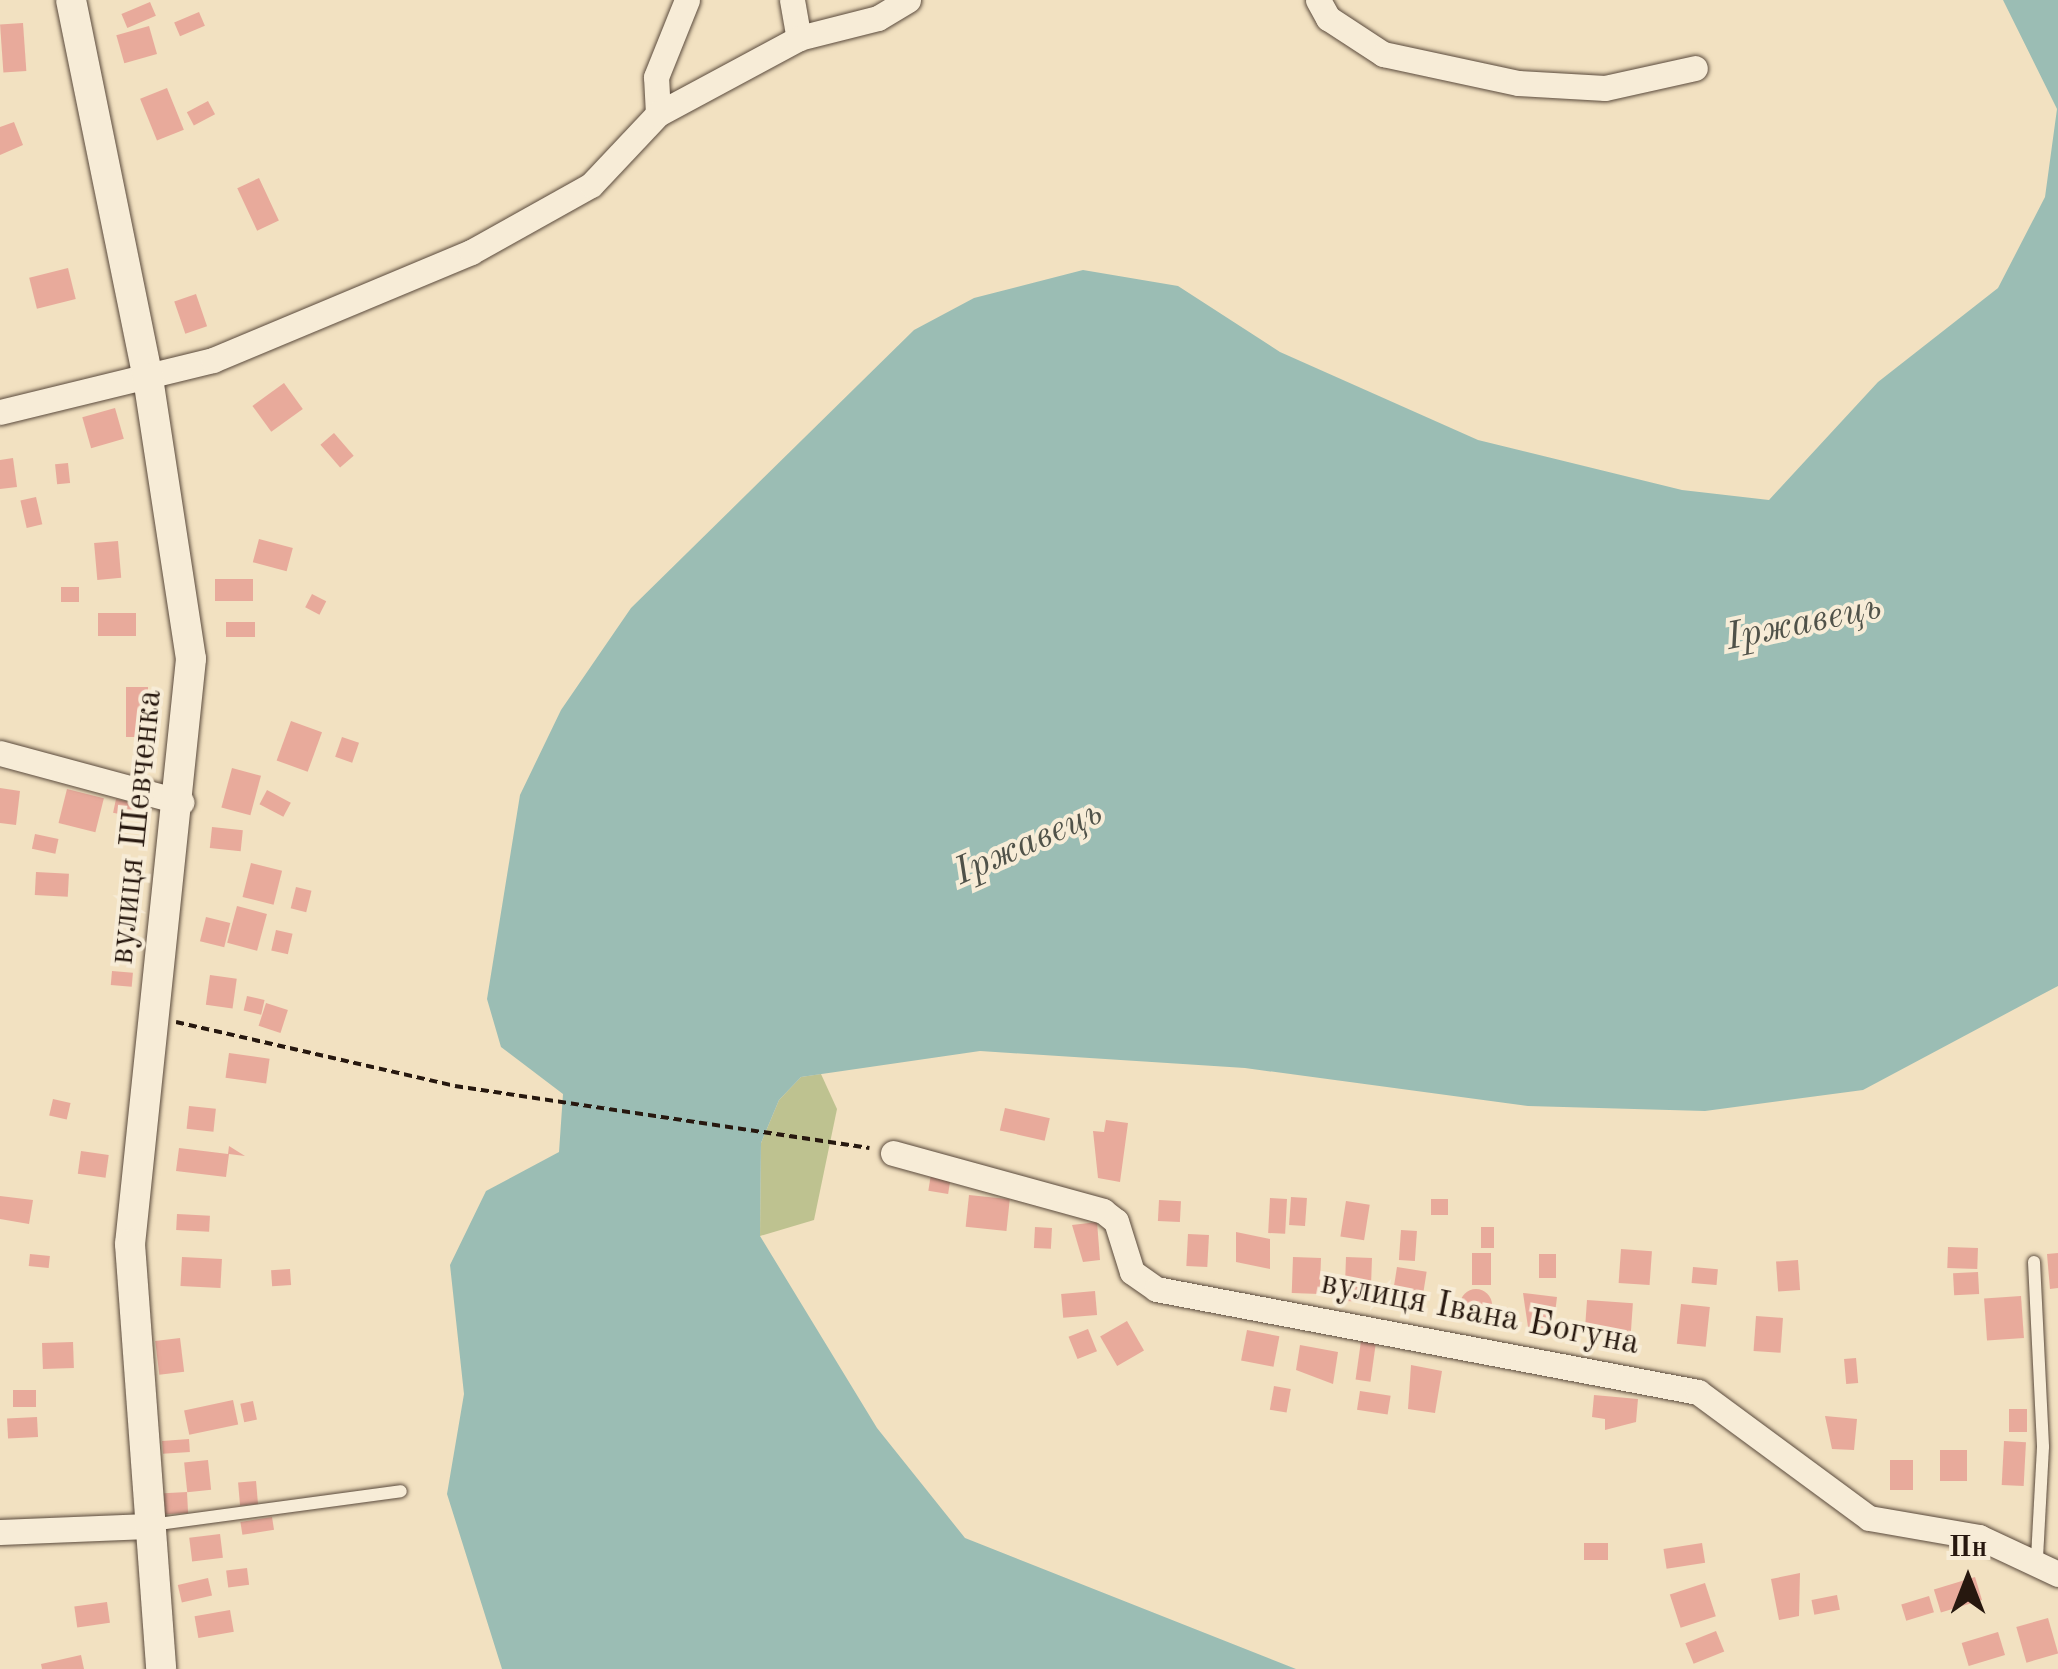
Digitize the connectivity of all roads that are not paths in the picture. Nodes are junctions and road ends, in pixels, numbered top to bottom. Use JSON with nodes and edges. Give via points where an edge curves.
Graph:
{"nodes":[{"id":1,"x":71,"y":0,"type":"edge"},
{"id":2,"x":688,"y":0,"type":"edge"},
{"id":3,"x":792,"y":0,"type":"edge"},
{"id":4,"x":908,"y":0,"type":"edge"},
{"id":5,"x":1318,"y":0,"type":"edge"},
{"id":6,"x":798,"y":38,"type":"junction"},
{"id":7,"x":1695,"y":68,"type":"dead end"},
{"id":8,"x":658,"y":114,"type":"junction"},
{"id":9,"x":148,"y":378,"type":"junction"},
{"id":10,"x":0,"y":412,"type":"edge"},
{"id":11,"x":0,"y":754,"type":"edge"},
{"id":12,"x":181,"y":802,"type":"junction"},
{"id":13,"x":893,"y":1152,"type":"road end"},
{"id":14,"x":2034,"y":1262,"type":"dead end"},
{"id":15,"x":401,"y":1490,"type":"dead end"},
{"id":16,"x":148,"y":1526,"type":"junction"},
{"id":17,"x":0,"y":1532,"type":"edge"},
{"id":18,"x":2037,"y":1556,"type":"junction"},
{"id":19,"x":2058,"y":1574,"type":"edge"},
{"id":20,"x":161,"y":1669,"type":"edge"}],
"edges":[{"from":1,"to":9,"type":"street","name":"вулиця Шевченка"},
{"from":2,"to":8,"type":"street","via":[[656,77]]},
{"from":3,"to":6,"type":"street"},
{"from":4,"to":6,"type":"street","via":[[878,18]]},
{"from":5,"to":7,"type":"street","via":[[1328,18],[1383,54],[1518,84],[1605,88]]},
{"from":6,"to":8,"type":"street"},
{"from":8,"to":9,"type":"street","via":[[591,184],[541,220],[214,360]]},
{"from":9,"to":10,"type":"street"},
{"from":9,"to":12,"type":"street","name":"вулиця Шевченка","via":[[191,659]]},
{"from":11,"to":12,"type":"street","via":[[72,766]]},
{"from":12,"to":16,"type":"street","name":"вулиця Шевченка","via":[[130,1244]]},
{"from":13,"to":18,"type":"street","name":"вулиця Івана Богуна","via":[[1103,1211],[1116,1221],[1132,1272],[1156,1289],[1698,1392],[1869,1518]]},
{"from":14,"to":18,"type":"lane"},
{"from":15,"to":16,"type":"lane"},
{"from":16,"to":17,"type":"street"},
{"from":16,"to":20,"type":"street","name":"вулиця Шевченка"},
{"from":18,"to":19,"type":"street","name":"вулиця Івана Богуна"}]}
